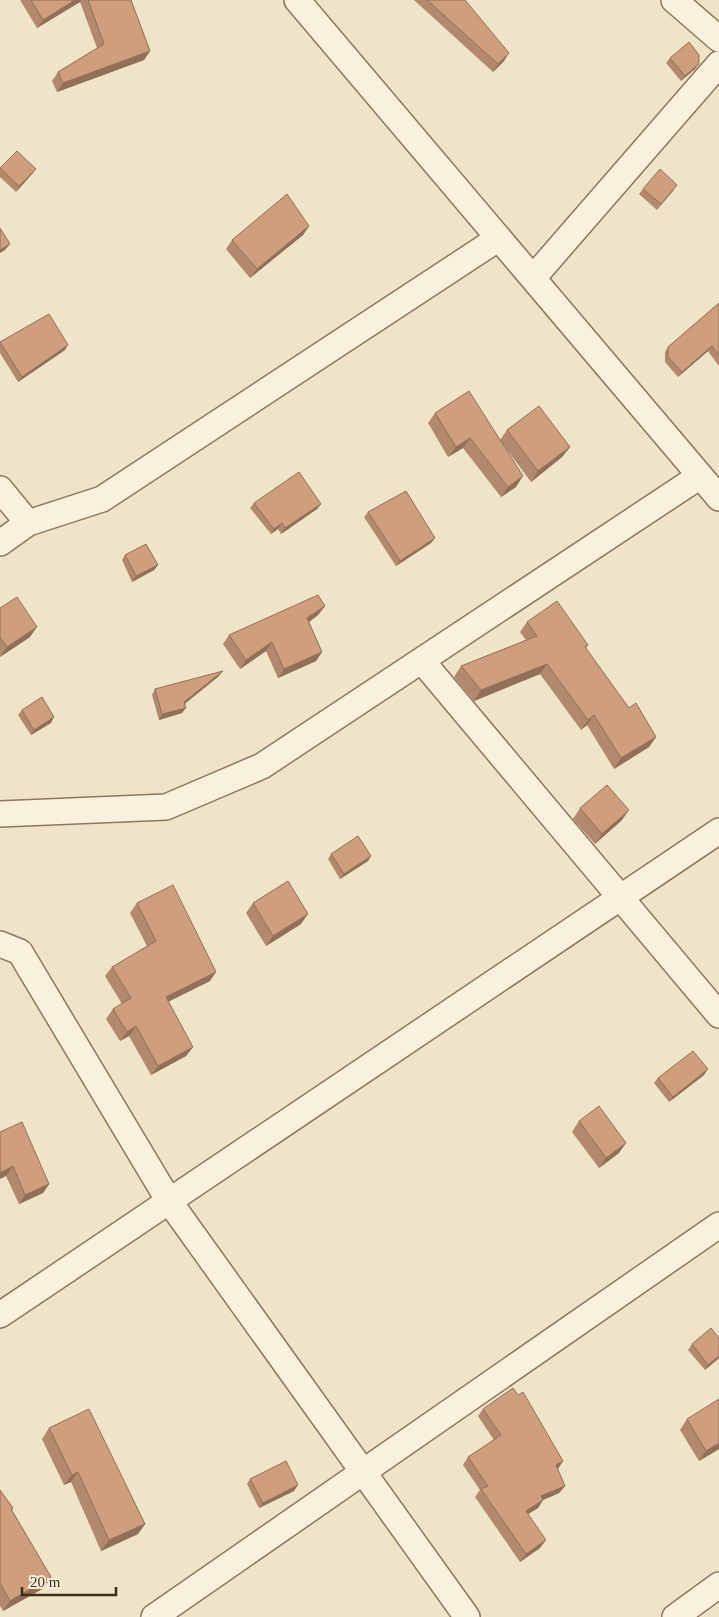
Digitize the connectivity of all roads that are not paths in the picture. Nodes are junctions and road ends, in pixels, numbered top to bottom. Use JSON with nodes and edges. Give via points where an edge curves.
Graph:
{"nodes":[{"id":1,"x":297,"y":0,"type":"edge"},
{"id":2,"x":674,"y":0,"type":"edge"},
{"id":3,"x":719,"y":39,"type":"edge"},
{"id":4,"x":719,"y":64,"type":"edge"},
{"id":5,"x":499,"y":238,"type":"junction"},
{"id":6,"x":532,"y":278,"type":"junction"},
{"id":7,"x":700,"y":476,"type":"junction"},
{"id":8,"x":0,"y":490,"type":"edge"},
{"id":9,"x":719,"y":498,"type":"edge"},
{"id":10,"x":28,"y":523,"type":"junction"},
{"id":11,"x":0,"y":543,"type":"edge"},
{"id":12,"x":422,"y":660,"type":"junction"},
{"id":13,"x":0,"y":814,"type":"edge"},
{"id":14,"x":719,"y":831,"type":"edge"},
{"id":15,"x":620,"y":898,"type":"junction"},
{"id":16,"x":7,"y":954,"type":"edge"},
{"id":17,"x":719,"y":1015,"type":"edge"},
{"id":18,"x":169,"y":1201,"type":"junction"},
{"id":19,"x":719,"y":1225,"type":"edge"},
{"id":20,"x":0,"y":1315,"type":"edge"},
{"id":21,"x":363,"y":1472,"type":"junction"},
{"id":22,"x":719,"y":1586,"type":"edge"},
{"id":23,"x":154,"y":1617,"type":"edge"},
{"id":24,"x":467,"y":1617,"type":"edge"},
{"id":25,"x":674,"y":1617,"type":"edge"}],
"edges":[{"from":1,"to":5,"type":"street"},
{"from":2,"to":3,"type":"street"},
{"from":4,"to":6,"type":"street"},
{"from":5,"to":6,"type":"street"},
{"from":5,"to":10,"type":"street","via":[[102,499]]},
{"from":6,"to":7,"type":"street"},
{"from":7,"to":9,"type":"street"},
{"from":7,"to":12,"type":"street"},
{"from":8,"to":10,"type":"street"},
{"from":10,"to":11,"type":"street"},
{"from":12,"to":13,"type":"street","via":[[262,766],[166,807]]},
{"from":12,"to":15,"type":"street"},
{"from":14,"to":15,"type":"street"},
{"from":15,"to":17,"type":"street"},
{"from":15,"to":18,"type":"street"},
{"from":16,"to":18,"type":"street"},
{"from":18,"to":20,"type":"street"},
{"from":18,"to":21,"type":"street"},
{"from":19,"to":21,"type":"street"},
{"from":21,"to":23,"type":"street"},
{"from":21,"to":24,"type":"street"},
{"from":22,"to":25,"type":"street"}]}
